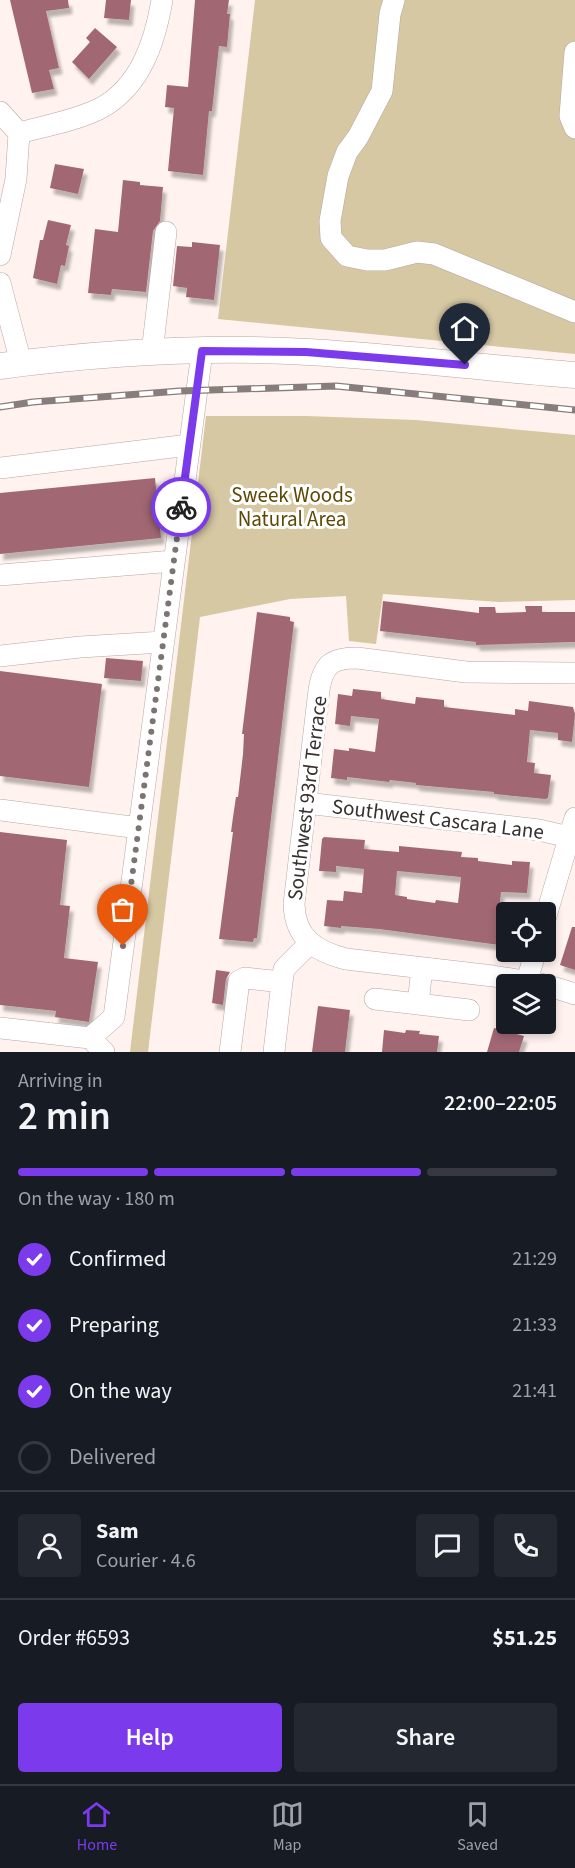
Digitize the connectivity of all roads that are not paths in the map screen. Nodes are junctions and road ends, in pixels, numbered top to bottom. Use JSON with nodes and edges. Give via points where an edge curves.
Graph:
{"nodes":[{"id":1,"x":162,"y":0,"type":"edge"},
{"id":2,"x":394,"y":0,"type":"edge"},
{"id":3,"x":575,"y":52,"type":"edge"},
{"id":4,"x":0,"y":112,"type":"edge"},
{"id":5,"x":575,"y":129,"type":"edge"},
{"id":6,"x":19,"y":133,"type":"junction"},
{"id":7,"x":166,"y":232,"type":"dead end"},
{"id":8,"x":0,"y":255,"type":"edge"},
{"id":9,"x":0,"y":283,"type":"edge"},
{"id":10,"x":575,"y":312,"type":"edge"},
{"id":11,"x":202,"y":351,"type":"junction"},
{"id":12,"x":152,"y":353,"type":"junction"},
{"id":13,"x":10,"y":364,"type":"edge"},
{"id":14,"x":575,"y":375,"type":"edge"},
{"id":15,"x":189,"y":445,"type":"junction"},
{"id":16,"x":0,"y":468,"type":"edge"},
{"id":17,"x":174,"y":561,"type":"junction"},
{"id":18,"x":0,"y":575,"type":"edge"},
{"id":19,"x":163,"y":642,"type":"junction"},
{"id":20,"x":0,"y":656,"type":"edge"},
{"id":21,"x":575,"y":673,"type":"edge"},
{"id":22,"x":306,"y":803,"type":"junction"},
{"id":23,"x":0,"y":810,"type":"edge"},
{"id":24,"x":572,"y":827,"type":"edge"},
{"id":25,"x":139,"y":828,"type":"junction"},
{"id":26,"x":550,"y":902,"type":"edge"},
{"id":27,"x":306,"y":938,"type":"junction"},
{"id":28,"x":422,"y":968,"type":"junction"},
{"id":29,"x":496,"y":978,"type":"edge"},
{"id":30,"x":282,"y":982,"type":"junction"},
{"id":31,"x":556,"y":988,"type":"edge"},
{"id":32,"x":575,"y":994,"type":"edge"},
{"id":33,"x":375,"y":999,"type":"dead end"},
{"id":34,"x":418,"y":1004,"type":"junction"},
{"id":35,"x":469,"y":1010,"type":"dead end"},
{"id":36,"x":0,"y":1028,"type":"edge"},
{"id":37,"x":97,"y":1045,"type":"edge"},
{"id":38,"x":230,"y":1052,"type":"edge"},
{"id":39,"x":274,"y":1052,"type":"edge"}],
"edges":[{"from":1,"to":6,"type":"street","via":[[150,51],[121,93],[75,118]]},
{"from":2,"to":10,"type":"street","via":[[382,92],[344,160],[333,200],[331,238],[347,256],[367,260],[417,252],[434,254]]},
{"from":3,"to":5,"type":"street","via":[[570,116]]},
{"from":4,"to":6,"type":"street"},
{"from":6,"to":8,"type":"street","via":[[16,179]]},
{"from":7,"to":12,"type":"street"},
{"from":9,"to":13,"type":"street"},
{"from":11,"to":12,"type":"main road"},
{"from":11,"to":14,"type":"main road","via":[[317,352]]},
{"from":11,"to":15,"type":"street"},
{"from":12,"to":13,"type":"main road"},
{"from":15,"to":16,"type":"street"},
{"from":15,"to":17,"type":"street"},
{"from":17,"to":18,"type":"street"},
{"from":17,"to":19,"type":"street"},
{"from":19,"to":20,"type":"street"},
{"from":19,"to":25,"type":"street"},
{"from":21,"to":22,"type":"street","name":"Southwest 93rd Terrace","via":[[466,672],[340,658],[321,676]]},
{"from":22,"to":24,"type":"street","name":"Southwest Cascara Lane","via":[[539,830]]},
{"from":22,"to":27,"type":"street","name":"Southwest 93rd Terrace","via":[[294,904],[294,919]]},
{"from":23,"to":25,"type":"street"},
{"from":24,"to":26,"type":"street"},
{"from":25,"to":37,"type":"street","via":[[114,1017]]},
{"from":27,"to":28,"type":"street","via":[[325,953],[346,959]]},
{"from":27,"to":30,"type":"street","via":[[284,969]]},
{"from":28,"to":29,"type":"street"},
{"from":28,"to":34,"type":"street"},
{"from":30,"to":38,"type":"street","via":[[245,978],[239,981]]},
{"from":30,"to":39,"type":"street"},
{"from":31,"to":32,"type":"street"},
{"from":33,"to":34,"type":"street"},
{"from":34,"to":35,"type":"street"},
{"from":36,"to":37,"type":"street"}]}
